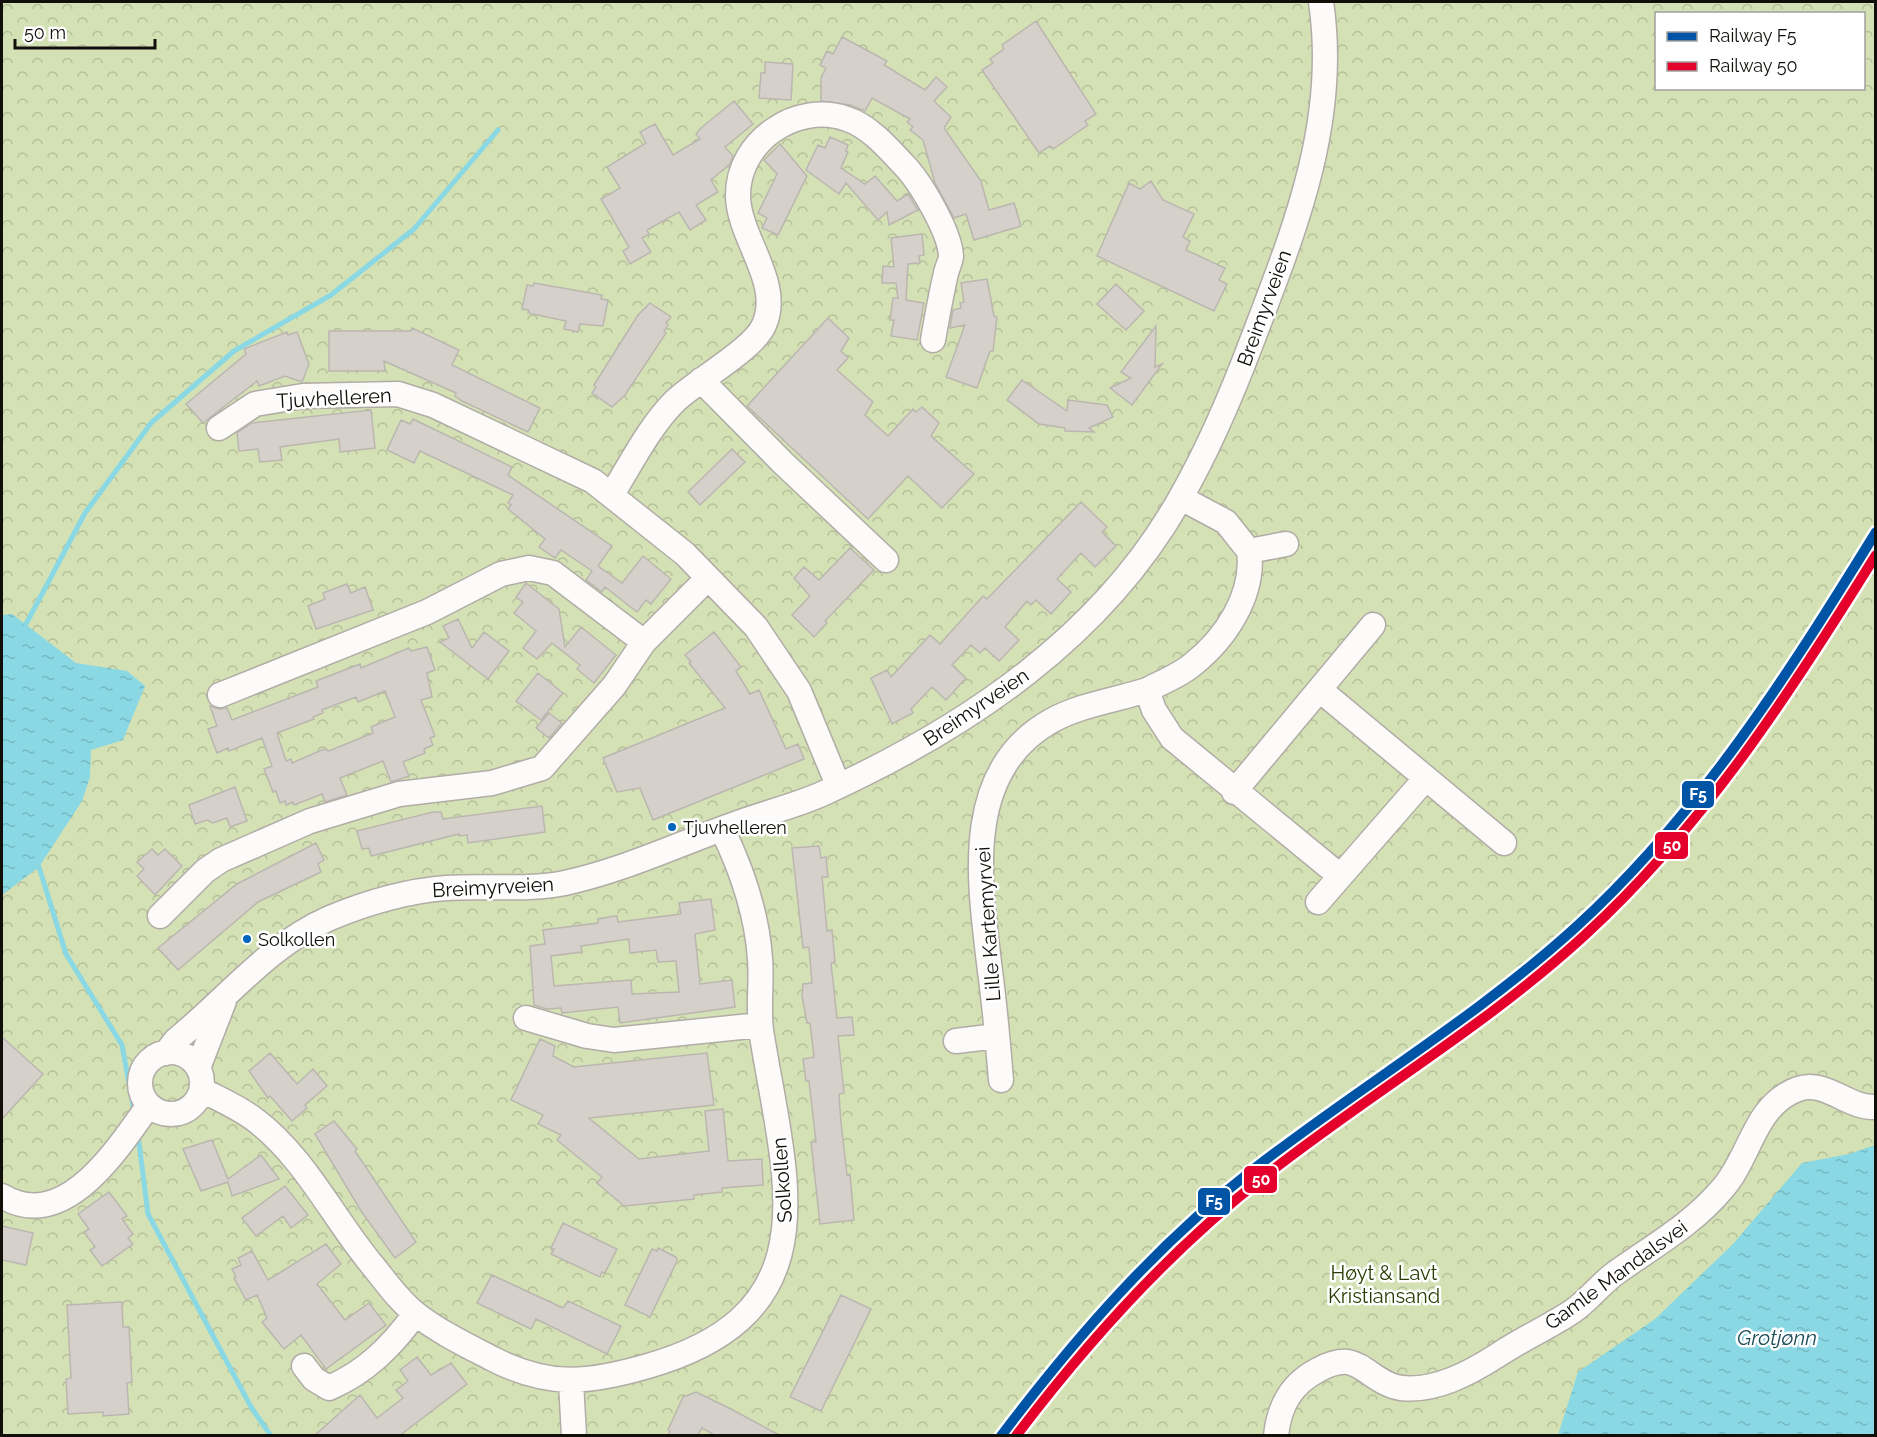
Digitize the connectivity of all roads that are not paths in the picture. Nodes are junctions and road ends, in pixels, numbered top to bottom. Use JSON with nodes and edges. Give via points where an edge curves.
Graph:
{"nodes":[{"id":1,"x":1321,"y":2,"type":"edge"},
{"id":2,"x":933,"y":340,"type":"dead end"},
{"id":3,"x":701,"y":380,"type":"junction"},
{"id":4,"x":219,"y":428,"type":"dead end"},
{"id":5,"x":612,"y":494,"type":"junction"},
{"id":6,"x":1181,"y":498,"type":"junction"},
{"id":7,"x":1286,"y":544,"type":"dead end"},
{"id":8,"x":1249,"y":552,"type":"junction"},
{"id":9,"x":886,"y":560,"type":"dead end"},
{"id":10,"x":708,"y":578,"type":"junction"},
{"id":11,"x":1373,"y":625,"type":"dead end"},
{"id":12,"x":644,"y":642,"type":"junction"},
{"id":13,"x":1147,"y":690,"type":"junction"},
{"id":14,"x":1320,"y":690,"type":"junction"},
{"id":15,"x":220,"y":695,"type":"dead end"},
{"id":16,"x":1426,"y":778,"type":"junction"},
{"id":17,"x":838,"y":785,"type":"junction"},
{"id":18,"x":1234,"y":792,"type":"junction"},
{"id":19,"x":722,"y":829,"type":"junction"},
{"id":20,"x":1504,"y":843,"type":"dead end"},
{"id":21,"x":1340,"y":876,"type":"junction"},
{"id":22,"x":1318,"y":902,"type":"dead end"},
{"id":23,"x":160,"y":916,"type":"dead end"},
{"id":24,"x":226,"y":996,"type":"junction"},
{"id":25,"x":526,"y":1018,"type":"dead end"},
{"id":26,"x":760,"y":1025,"type":"junction"},
{"id":27,"x":997,"y":1036,"type":"junction"},
{"id":28,"x":956,"y":1041,"type":"dead end"},
{"id":29,"x":166,"y":1053,"type":"junction"},
{"id":30,"x":200,"y":1079,"type":"junction"},
{"id":31,"x":1001,"y":1080,"type":"dead end"},
{"id":32,"x":149,"y":1106,"type":"junction"},
{"id":33,"x":1875,"y":1107,"type":"edge"},
{"id":34,"x":2,"y":1196,"type":"edge"},
{"id":35,"x":415,"y":1314,"type":"junction"},
{"id":36,"x":304,"y":1366,"type":"dead end"},
{"id":37,"x":571,"y":1382,"type":"junction"},
{"id":38,"x":574,"y":1436,"type":"edge"},
{"id":39,"x":1276,"y":1436,"type":"edge"}],
"edges":[{"from":1,"to":6,"type":"street","name":"Breimyrveien","via":[[1326,82],[1307,188],[1236,384]]},
{"from":2,"to":3,"type":"street","via":[[951,256],[929,200],[904,164],[861,126],[833,116],[808,117],[766,135],[743,169],[738,184],[738,208],[766,286],[767,314],[756,338]]},
{"from":3,"to":5,"type":"street","via":[[667,410]]},
{"from":3,"to":9,"type":"street"},
{"from":4,"to":5,"type":"street","name":"Tjuvhelleren","via":[[255,404],[303,396],[410,396],[536,452]]},
{"from":5,"to":10,"type":"street","name":"Tjuvhelleren","via":[[658,530]]},
{"from":6,"to":8,"type":"street","via":[[1226,522]]},
{"from":6,"to":17,"type":"street","name":"Breimyrveien","via":[[1144,553],[1103,602],[1034,668],[937,736]]},
{"from":7,"to":8,"type":"street"},
{"from":8,"to":13,"type":"street","name":"Lille Kartemyrvei","via":[[1245,592],[1219,638],[1189,668]]},
{"from":10,"to":12,"type":"street"},
{"from":10,"to":17,"type":"street","name":"Tjuvhelleren","via":[[756,627],[789,673]]},
{"from":11,"to":14,"type":"street"},
{"from":12,"to":15,"type":"street","via":[[553,573],[522,568],[501,574],[379,632]]},
{"from":12,"to":23,"type":"street","via":[[614,686],[542,768],[492,783],[399,794],[310,821],[221,860]]},
{"from":13,"to":18,"type":"street","via":[[1154,710],[1172,738]]},
{"from":13,"to":27,"type":"street","name":"Lille Kartemyrvei","via":[[1051,721],[1021,745],[995,784],[983,828],[980,873]]},
{"from":14,"to":16,"type":"street"},
{"from":14,"to":18,"type":"street"},
{"from":16,"to":20,"type":"street"},
{"from":16,"to":21,"type":"street"},
{"from":17,"to":19,"type":"street","name":"Breimyrveien"},
{"from":18,"to":21,"type":"street"},
{"from":19,"to":24,"type":"street","name":"Breimyrveien","via":[[625,866],[565,882],[534,888],[422,891],[357,908],[288,942]]},
{"from":19,"to":26,"type":"street","name":"Solkollen","via":[[740,867],[755,922],[760,961]]},
{"from":21,"to":22,"type":"street"},
{"from":24,"to":29,"type":"street","name":"Breimyrveien"},
{"from":24,"to":30,"type":"street","name":"Breimyrveien"},
{"from":25,"to":26,"type":"street","via":[[614,1040]]},
{"from":26,"to":37,"type":"street","name":"Solkollen","via":[[787,1196],[785,1237],[772,1274],[748,1314],[703,1346],[636,1370]]},
{"from":27,"to":28,"type":"street"},
{"from":27,"to":31,"type":"street","name":"Lille Kartemyrvei"},
{"from":29,"to":30,"type":"street","via":[[185,1055]]},
{"from":29,"to":32,"type":"street","via":[[157,1055],[143,1069],[141,1088]]},
{"from":30,"to":32,"type":"street","via":[[192,1107],[175,1114]]},
{"from":30,"to":35,"type":"street","name":"Solkollen","via":[[255,1119],[286,1149],[352,1241]]},
{"from":32,"to":34,"type":"street","via":[[107,1162],[75,1192],[47,1204],[30,1206]]},
{"from":33,"to":39,"type":"street","name":"Gamle Mandalsvei","via":[[1855,1104],[1818,1088],[1799,1088],[1784,1095],[1759,1121],[1731,1178],[1693,1220],[1613,1274],[1573,1311],[1479,1367],[1431,1385],[1402,1388],[1382,1382],[1348,1362],[1326,1366],[1300,1381],[1290,1393],[1281,1410]]},
{"from":35,"to":36,"type":"street","via":[[386,1350],[341,1383],[329,1388],[322,1385]]},
{"from":35,"to":37,"type":"street","name":"Solkollen","via":[[515,1369]]},
{"from":37,"to":38,"type":"street"}]}
